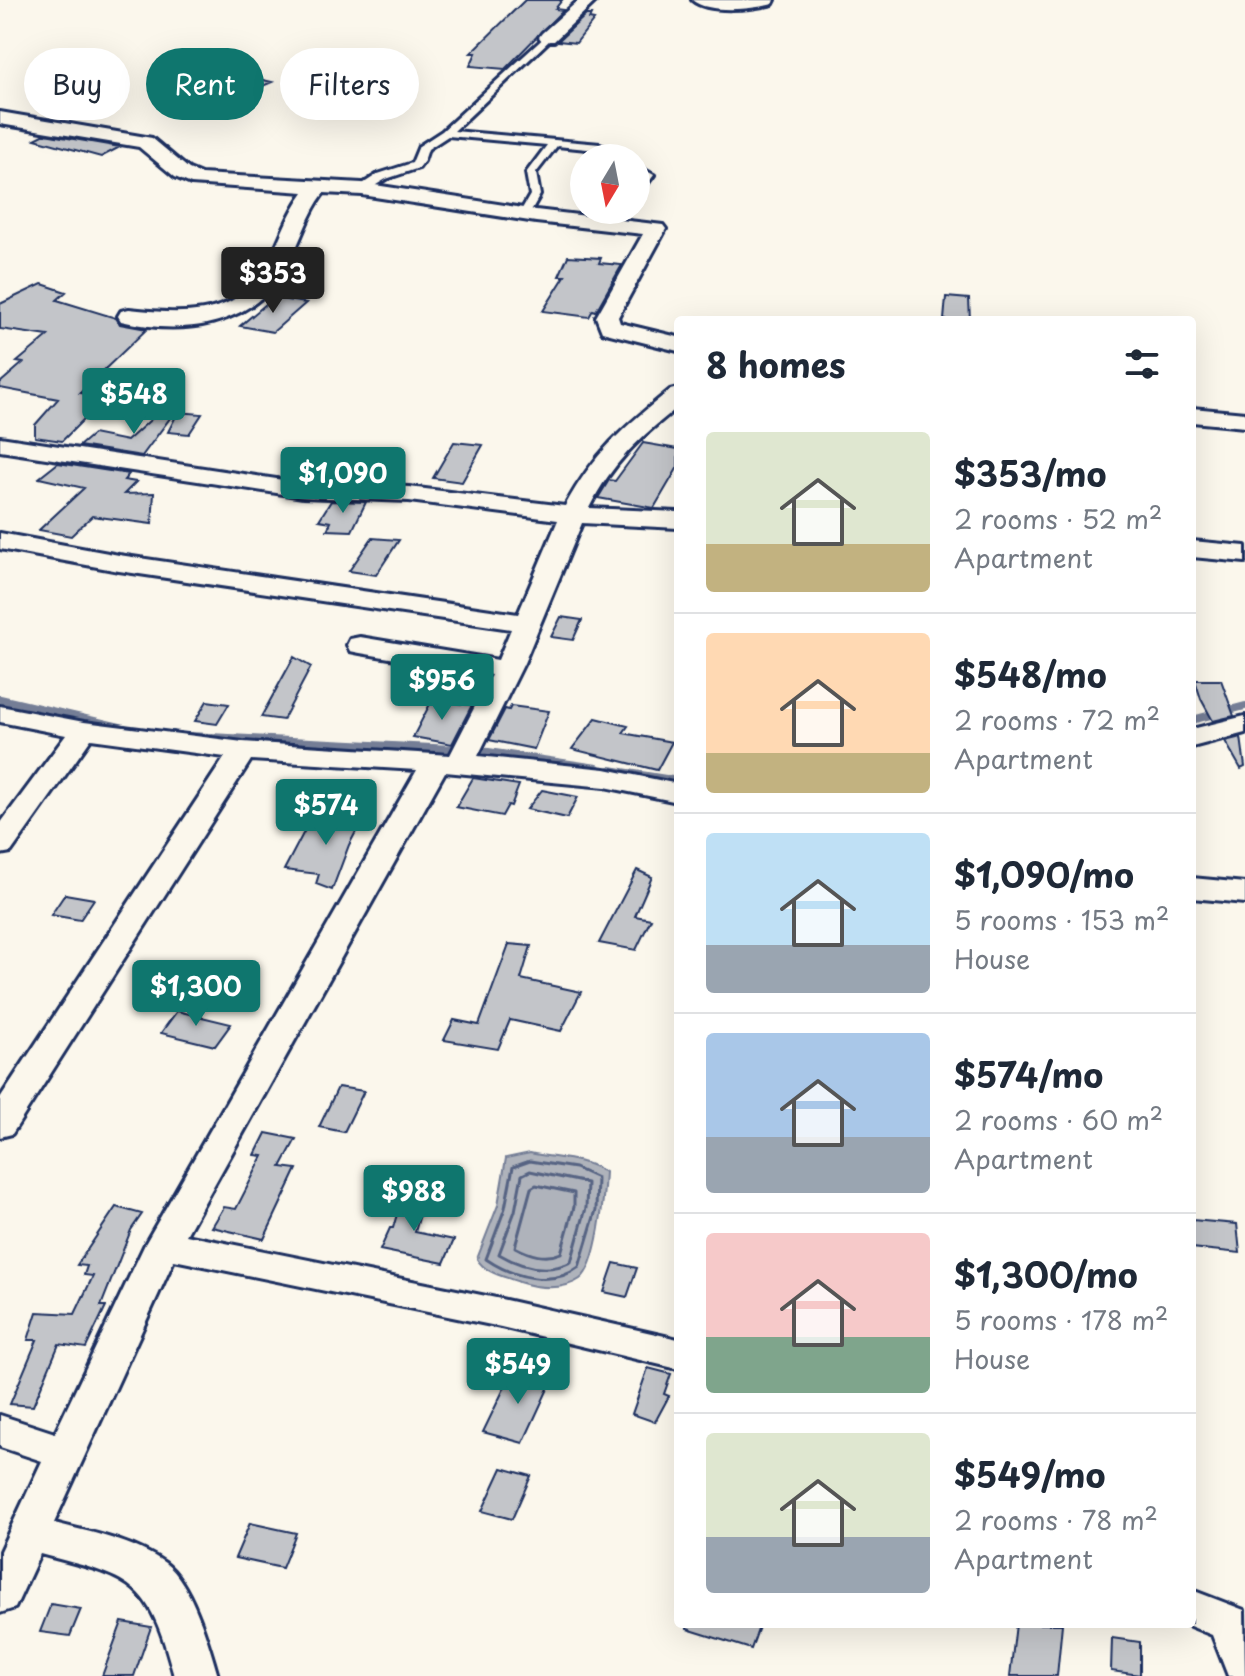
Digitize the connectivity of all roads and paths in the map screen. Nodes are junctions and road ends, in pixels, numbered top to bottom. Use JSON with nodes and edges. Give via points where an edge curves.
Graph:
{"nodes":[{"id":1,"x":589,"y":0,"type":"edge"},
{"id":2,"x":700,"y":0,"type":"edge"},
{"id":3,"x":767,"y":0,"type":"edge"},
{"id":4,"x":548,"y":37,"type":"joint"},
{"id":5,"x":0,"y":118,"type":"edge"},
{"id":6,"x":446,"y":133,"type":"junction"},
{"id":7,"x":553,"y":144,"type":"junction"},
{"id":8,"x":570,"y":145,"type":"edge"},
{"id":9,"x":317,"y":188,"type":"junction"},
{"id":10,"x":362,"y":189,"type":"junction"},
{"id":11,"x":524,"y":214,"type":"junction"},
{"id":12,"x":570,"y":216,"type":"edge"},
{"id":13,"x":639,"y":224,"type":"edge"},
{"id":14,"x":129,"y":316,"type":"dead end"},
{"id":15,"x":674,"y":343,"type":"edge"},
{"id":16,"x":674,"y":398,"type":"edge"},
{"id":17,"x":1196,"y":415,"type":"edge"},
{"id":18,"x":1245,"y":420,"type":"edge"},
{"id":19,"x":3,"y":448,"type":"edge"},
{"id":20,"x":575,"y":515,"type":"junction"},
{"id":21,"x":674,"y":520,"type":"edge"},
{"id":22,"x":0,"y":541,"type":"edge"},
{"id":23,"x":1196,"y":549,"type":"edge"},
{"id":24,"x":1245,"y":554,"type":"edge"},
{"id":25,"x":526,"y":623,"type":"junction"},
{"id":26,"x":360,"y":645,"type":"dead end"},
{"id":27,"x":506,"y":669,"type":"junction"},
{"id":28,"x":0,"y":714,"type":"edge"},
{"id":29,"x":1245,"y":724,"type":"edge"},
{"id":30,"x":84,"y":730,"type":"junction"},
{"id":31,"x":1196,"y":737,"type":"edge"},
{"id":32,"x":243,"y":751,"type":"junction"},
{"id":33,"x":448,"y":762,"type":"junction"},
{"id":34,"x":674,"y":792,"type":"edge"},
{"id":35,"x":0,"y":845,"type":"edge"},
{"id":36,"x":1196,"y":888,"type":"edge"},
{"id":37,"x":1245,"y":893,"type":"edge"},
{"id":38,"x":0,"y":1125,"type":"edge"},
{"id":39,"x":163,"y":1244,"type":"junction"},
{"id":40,"x":674,"y":1353,"type":"edge"},
{"id":41,"x":0,"y":1431,"type":"edge"},
{"id":42,"x":66,"y":1453,"type":"junction"},
{"id":43,"x":29,"y":1534,"type":"junction"},
{"id":44,"x":1,"y":1589,"type":"edge"},
{"id":45,"x":1222,"y":1617,"type":"edge"},
{"id":46,"x":1245,"y":1667,"type":"edge"},
{"id":47,"x":196,"y":1676,"type":"edge"}],
"edges":[{"from":1,"to":4,"type":"street"},
{"from":2,"to":3,"type":"street","via":[[745,5]]},
{"from":4,"to":6,"type":"lane"},
{"from":5,"to":9,"type":"street","via":[[145,142],[198,180]]},
{"from":6,"to":7,"type":"lane"},
{"from":6,"to":10,"type":"lane","via":[[423,148],[416,164],[402,174],[384,175]]},
{"from":7,"to":8,"type":"lane"},
{"from":7,"to":11,"type":"lane","via":[[531,173],[535,195]]},
{"from":9,"to":10,"type":"street"},
{"from":9,"to":14,"type":"street","via":[[302,205],[275,270],[252,301],[203,320]]},
{"from":10,"to":11,"type":"street"},
{"from":11,"to":12,"type":"street"},
{"from":13,"to":15,"type":"street","via":[[656,229],[607,317],[610,327]]},
{"from":16,"to":20,"type":"street","via":[[621,442]]},
{"from":17,"to":18,"type":"street"},
{"from":19,"to":20,"type":"street","via":[[303,490],[409,494]]},
{"from":20,"to":21,"type":"street"},
{"from":20,"to":25,"type":"street"},
{"from":22,"to":25,"type":"street"},
{"from":23,"to":24,"type":"street"},
{"from":25,"to":27,"type":"street"},
{"from":26,"to":27,"type":"street"},
{"from":27,"to":33,"type":"street"},
{"from":28,"to":30,"type":"street"},
{"from":29,"to":31,"type":"street"},
{"from":30,"to":32,"type":"street"},
{"from":30,"to":35,"type":"street"},
{"from":32,"to":33,"type":"street"},
{"from":32,"to":38,"type":"street"},
{"from":33,"to":34,"type":"street","via":[[605,778]]},
{"from":33,"to":39,"type":"street"},
{"from":36,"to":37,"type":"street"},
{"from":39,"to":40,"type":"street"},
{"from":39,"to":42,"type":"street"},
{"from":41,"to":42,"type":"street"},
{"from":42,"to":43,"type":"street"},
{"from":43,"to":44,"type":"street"},
{"from":43,"to":47,"type":"street","via":[[103,1554],[153,1577]]},
{"from":45,"to":46,"type":"street"}]}
